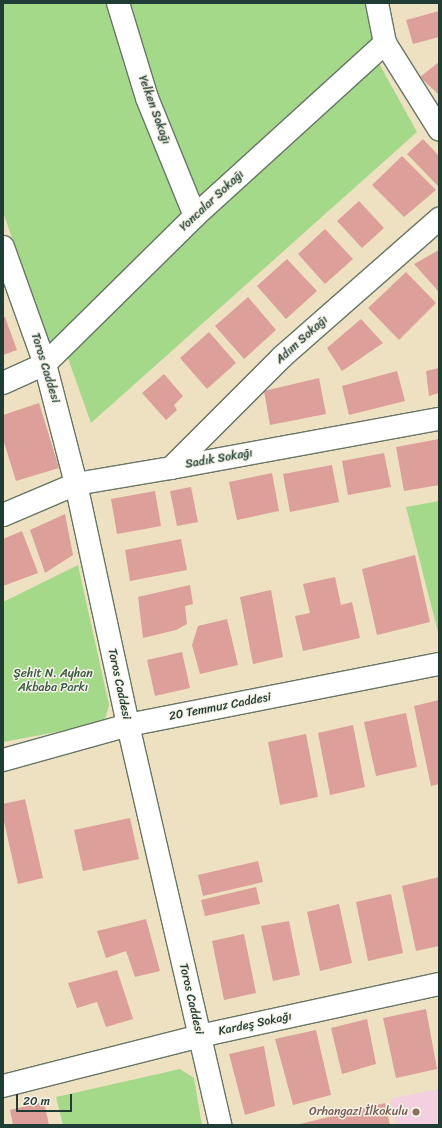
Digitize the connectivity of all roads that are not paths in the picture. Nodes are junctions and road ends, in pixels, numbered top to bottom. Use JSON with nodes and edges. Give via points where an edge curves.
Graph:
{"nodes":[{"id":1,"x":118,"y":3,"type":"edge"},
{"id":2,"x":377,"y":3,"type":"edge"},
{"id":3,"x":385,"y":43,"type":"junction"},
{"id":4,"x":439,"y":129,"type":"edge"},
{"id":5,"x":195,"y":216,"type":"junction"},
{"id":6,"x":439,"y":219,"type":"edge"},
{"id":7,"x":3,"y":247,"type":"edge"},
{"id":8,"x":45,"y":364,"type":"junction"},
{"id":9,"x":3,"y":383,"type":"edge"},
{"id":10,"x":439,"y":419,"type":"edge"},
{"id":11,"x":172,"y":468,"type":"junction"},
{"id":12,"x":76,"y":484,"type":"junction"},
{"id":13,"x":3,"y":515,"type":"edge"},
{"id":14,"x":439,"y":664,"type":"edge"},
{"id":15,"x":128,"y":726,"type":"junction"},
{"id":16,"x":3,"y":760,"type":"edge"},
{"id":17,"x":439,"y":984,"type":"edge"},
{"id":18,"x":200,"y":1036,"type":"junction"},
{"id":19,"x":3,"y":1086,"type":"edge"},
{"id":20,"x":220,"y":1125,"type":"edge"}],
"edges":[{"from":1,"to":5,"type":"street","name":"Yelken Sokağı","via":[[147,98]]},
{"from":2,"to":3,"type":"street"},
{"from":3,"to":4,"type":"street"},
{"from":3,"to":5,"type":"street","name":"Yoncalar Sokağı"},
{"from":5,"to":8,"type":"street","name":"Yoncalar Sokağı"},
{"from":6,"to":11,"type":"street","name":"Adım Sokağı","via":[[283,356]]},
{"from":7,"to":8,"type":"street","name":"Toros Caddesi"},
{"from":8,"to":9,"type":"street"},
{"from":8,"to":12,"type":"street","name":"Toros Caddesi"},
{"from":10,"to":11,"type":"street","name":"Sadık Sokağı"},
{"from":11,"to":12,"type":"street","name":"Sadık Sokağı"},
{"from":12,"to":13,"type":"street","name":"Sadık Sokağı"},
{"from":12,"to":15,"type":"street","name":"Toros Caddesi"},
{"from":14,"to":15,"type":"street","name":"20 Temmuz Caddesi"},
{"from":15,"to":16,"type":"street","name":"20 Temmuz Caddesi"},
{"from":15,"to":18,"type":"street","name":"Toros Caddesi"},
{"from":17,"to":18,"type":"street","name":"Kardeş Sokağı"},
{"from":18,"to":19,"type":"street","name":"Kardeş Sokağı"},
{"from":18,"to":20,"type":"street","name":"Toros Caddesi"}]}
